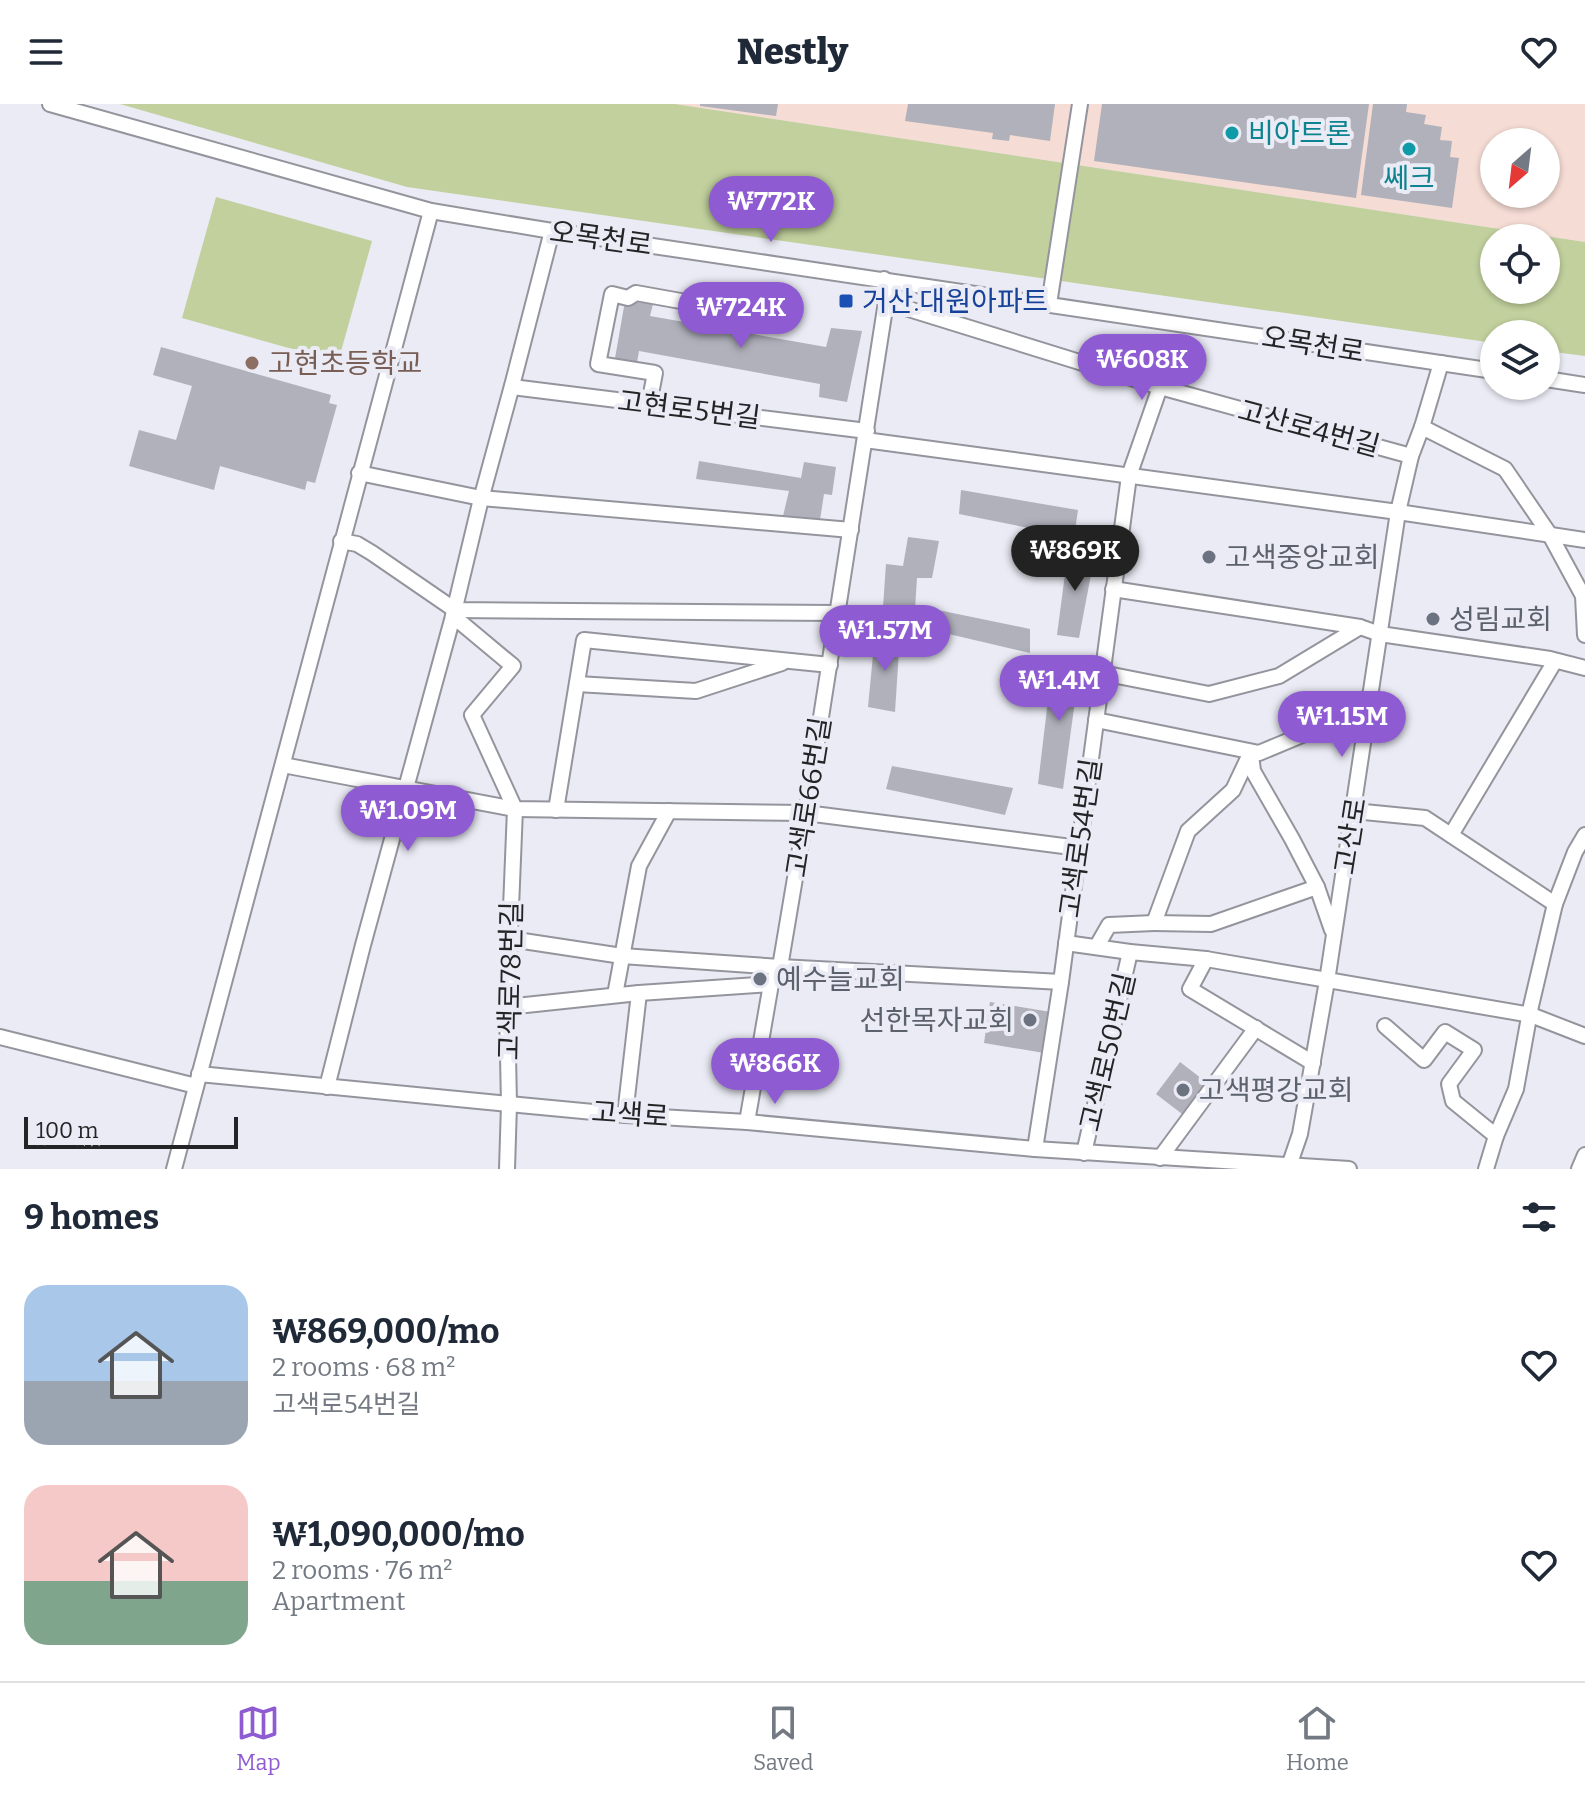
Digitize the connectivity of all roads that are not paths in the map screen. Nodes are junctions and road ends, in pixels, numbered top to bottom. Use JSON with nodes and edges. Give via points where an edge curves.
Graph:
{"nodes":[{"id":1,"x":50,"y":104,"type":"edge"},
{"id":2,"x":1080,"y":104,"type":"edge"},
{"id":3,"x":431,"y":211,"type":"junction"},
{"id":4,"x":552,"y":231,"type":"junction"},
{"id":5,"x":884,"y":279,"type":"junction"},
{"id":6,"x":886,"y":302,"type":"junction"},
{"id":7,"x":1049,"y":304,"type":"junction"},
{"id":8,"x":714,"y":307,"type":"dead end"},
{"id":9,"x":1441,"y":363,"type":"junction"},
{"id":10,"x":1480,"y":369,"type":"edge"},
{"id":11,"x":1560,"y":381,"type":"edge"},
{"id":12,"x":1585,"y":385,"type":"edge"},
{"id":13,"x":512,"y":387,"type":"junction"},
{"id":14,"x":1160,"y":387,"type":"junction"},
{"id":15,"x":649,"y":404,"type":"junction"},
{"id":16,"x":1422,"y":427,"type":"junction"},
{"id":17,"x":866,"y":436,"type":"junction"},
{"id":18,"x":1411,"y":456,"type":"junction"},
{"id":19,"x":359,"y":473,"type":"junction"},
{"id":20,"x":1129,"y":476,"type":"junction"},
{"id":21,"x":481,"y":498,"type":"junction"},
{"id":22,"x":1398,"y":512,"type":"junction"},
{"id":23,"x":851,"y":530,"type":"junction"},
{"id":24,"x":1550,"y":535,"type":"junction"},
{"id":25,"x":1585,"y":540,"type":"edge"},
{"id":26,"x":341,"y":541,"type":"junction"},
{"id":27,"x":1113,"y":589,"type":"junction"},
{"id":28,"x":454,"y":613,"type":"junction"},
{"id":29,"x":838,"y":613,"type":"junction"},
{"id":30,"x":1360,"y":627,"type":"junction"},
{"id":31,"x":1380,"y":634,"type":"junction"},
{"id":32,"x":1585,"y":635,"type":"edge"},
{"id":33,"x":790,"y":661,"type":"junction"},
{"id":34,"x":1555,"y":661,"type":"junction"},
{"id":35,"x":830,"y":665,"type":"junction"},
{"id":36,"x":1585,"y":668,"type":"edge"},
{"id":37,"x":1102,"y":673,"type":"junction"},
{"id":38,"x":577,"y":684,"type":"junction"},
{"id":39,"x":1372,"y":695,"type":"junction"},
{"id":40,"x":1096,"y":720,"type":"junction"},
{"id":41,"x":1251,"y":752,"type":"junction"},
{"id":42,"x":283,"y":765,"type":"junction"},
{"id":43,"x":406,"y":789,"type":"junction"},
{"id":44,"x":515,"y":809,"type":"junction"},
{"id":45,"x":556,"y":810,"type":"junction"},
{"id":46,"x":669,"y":811,"type":"junction"},
{"id":47,"x":1354,"y":811,"type":"junction"},
{"id":48,"x":806,"y":813,"type":"junction"},
{"id":49,"x":1451,"y":835,"type":"junction"},
{"id":50,"x":1585,"y":835,"type":"edge"},
{"id":51,"x":1079,"y":848,"type":"junction"},
{"id":52,"x":1317,"y":887,"type":"junction"},
{"id":53,"x":1555,"y":904,"type":"junction"},
{"id":54,"x":1154,"y":923,"type":"junction"},
{"id":55,"x":1334,"y":934,"type":"junction"},
{"id":56,"x":510,"y":939,"type":"junction"},
{"id":57,"x":1066,"y":943,"type":"junction"},
{"id":58,"x":1097,"y":946,"type":"junction"},
{"id":59,"x":1130,"y":952,"type":"junction"},
{"id":60,"x":622,"y":956,"type":"junction"},
{"id":61,"x":1206,"y":959,"type":"junction"},
{"id":62,"x":780,"y":967,"type":"junction"},
{"id":63,"x":1327,"y":981,"type":"junction"},
{"id":64,"x":1061,"y":982,"type":"junction"},
{"id":65,"x":771,"y":984,"type":"junction"},
{"id":66,"x":639,"y":993,"type":"junction"},
{"id":67,"x":615,"y":995,"type":"junction"},
{"id":68,"x":507,"y":1007,"type":"junction"},
{"id":69,"x":1531,"y":1015,"type":"junction"},
{"id":70,"x":1385,"y":1026,"type":"dead end"},
{"id":71,"x":1256,"y":1028,"type":"junction"},
{"id":72,"x":1585,"y":1036,"type":"edge"},
{"id":73,"x":0,"y":1037,"type":"edge"},
{"id":74,"x":1313,"y":1063,"type":"junction"},
{"id":75,"x":198,"y":1080,"type":"junction"},
{"id":76,"x":327,"y":1087,"type":"junction"},
{"id":77,"x":509,"y":1104,"type":"junction"},
{"id":78,"x":625,"y":1115,"type":"junction"},
{"id":79,"x":747,"y":1122,"type":"junction"},
{"id":80,"x":1496,"y":1136,"type":"junction"},
{"id":81,"x":1035,"y":1149,"type":"junction"},
{"id":82,"x":1084,"y":1153,"type":"junction"},
{"id":83,"x":1585,"y":1155,"type":"edge"},
{"id":84,"x":1160,"y":1158,"type":"junction"},
{"id":85,"x":1289,"y":1167,"type":"edge"},
{"id":86,"x":174,"y":1169,"type":"edge"},
{"id":87,"x":507,"y":1169,"type":"edge"},
{"id":88,"x":1349,"y":1169,"type":"edge"},
{"id":89,"x":1486,"y":1169,"type":"edge"},
{"id":90,"x":1579,"y":1169,"type":"edge"}],
"edges":[{"from":1,"to":3,"type":"street","name":"오목천로"},
{"from":2,"to":7,"type":"street"},
{"from":3,"to":4,"type":"street","name":"오목천로"},
{"from":3,"to":19,"type":"street"},
{"from":4,"to":5,"type":"street","name":"오목천로"},
{"from":4,"to":13,"type":"street"},
{"from":5,"to":6,"type":"street","name":"고색로66번길"},
{"from":5,"to":7,"type":"street","name":"오목천로"},
{"from":6,"to":14,"type":"street","name":"고산로4번길"},
{"from":6,"to":17,"type":"street","name":"고색로66번길"},
{"from":7,"to":9,"type":"street","name":"오목천로"},
{"from":8,"to":15,"type":"street","via":[[636,293],[605,297],[598,364],[655,373]]},
{"from":9,"to":10,"type":"street","name":"오목천로"},
{"from":9,"to":16,"type":"street","name":"고산로"},
{"from":11,"to":12,"type":"street"},
{"from":13,"to":15,"type":"street","name":"고현로5번길"},
{"from":13,"to":21,"type":"street"},
{"from":14,"to":18,"type":"street","name":"고산로4번길"},
{"from":14,"to":20,"type":"street","name":"고색로54번길"},
{"from":15,"to":17,"type":"street","name":"고현로5번길"},
{"from":16,"to":18,"type":"street","name":"고산로"},
{"from":16,"to":24,"type":"street","via":[[1505,469]]},
{"from":17,"to":20,"type":"street","name":"고현로5번길"},
{"from":17,"to":23,"type":"street","name":"고색로66번길"},
{"from":18,"to":22,"type":"street","name":"고산로"},
{"from":19,"to":21,"type":"street"},
{"from":19,"to":26,"type":"street"},
{"from":20,"to":22,"type":"street","name":"고현로5번길"},
{"from":20,"to":27,"type":"street","name":"고색로54번길"},
{"from":21,"to":23,"type":"street"},
{"from":21,"to":28,"type":"street"},
{"from":22,"to":24,"type":"street","name":"고현로5번길"},
{"from":22,"to":31,"type":"street","name":"고산로"},
{"from":23,"to":29,"type":"street","name":"고색로66번길"},
{"from":24,"to":25,"type":"street","name":"고현로5번길"},
{"from":24,"to":32,"type":"street","via":[[1583,596]]},
{"from":26,"to":28,"type":"street","via":[[372,553]]},
{"from":26,"to":42,"type":"street"},
{"from":27,"to":30,"type":"street"},
{"from":27,"to":37,"type":"street","name":"고색로54번길"},
{"from":28,"to":29,"type":"street"},
{"from":28,"to":43,"type":"street"},
{"from":28,"to":44,"type":"street","via":[[513,666],[472,715]]},
{"from":29,"to":35,"type":"street","name":"고색로66번길"},
{"from":30,"to":31,"type":"street"},
{"from":30,"to":37,"type":"street","via":[[1279,676],[1209,694]]},
{"from":31,"to":34,"type":"street"},
{"from":31,"to":39,"type":"street","name":"고산로"},
{"from":33,"to":35,"type":"street"},
{"from":33,"to":38,"type":"street","via":[[696,691]]},
{"from":33,"to":38,"type":"street","via":[[584,640]]},
{"from":34,"to":36,"type":"street"},
{"from":34,"to":49,"type":"street"},
{"from":35,"to":48,"type":"street","name":"고색로66번길"},
{"from":37,"to":40,"type":"street","name":"고색로54번길"},
{"from":38,"to":45,"type":"street"},
{"from":39,"to":41,"type":"street","via":[[1307,733]]},
{"from":39,"to":47,"type":"street","name":"고산로"},
{"from":40,"to":41,"type":"street"},
{"from":40,"to":51,"type":"street","name":"고색로54번길"},
{"from":41,"to":52,"type":"street","via":[[1253,771]]},
{"from":41,"to":54,"type":"street","via":[[1233,790],[1188,831]]},
{"from":42,"to":43,"type":"street"},
{"from":42,"to":75,"type":"street"},
{"from":43,"to":44,"type":"street"},
{"from":43,"to":76,"type":"street"},
{"from":44,"to":45,"type":"street"},
{"from":44,"to":56,"type":"street","name":"고색로78번길"},
{"from":45,"to":46,"type":"street"},
{"from":46,"to":48,"type":"street"},
{"from":46,"to":60,"type":"street","via":[[639,866]]},
{"from":47,"to":49,"type":"street","via":[[1425,818]]},
{"from":47,"to":55,"type":"street","name":"고산로"},
{"from":48,"to":51,"type":"street"},
{"from":48,"to":62,"type":"street","name":"고색로66번길"},
{"from":49,"to":53,"type":"street"},
{"from":50,"to":53,"type":"street"},
{"from":51,"to":57,"type":"street","name":"고색로54번길"},
{"from":52,"to":54,"type":"street","via":[[1211,924]]},
{"from":52,"to":55,"type":"street"},
{"from":53,"to":69,"type":"street"},
{"from":54,"to":58,"type":"street","via":[[1109,925]]},
{"from":55,"to":63,"type":"street","name":"고산로"},
{"from":56,"to":60,"type":"street"},
{"from":56,"to":68,"type":"street","name":"고색로78번길"},
{"from":57,"to":58,"type":"street"},
{"from":57,"to":64,"type":"street","name":"고색로54번길"},
{"from":58,"to":59,"type":"street"},
{"from":59,"to":61,"type":"street"},
{"from":59,"to":82,"type":"street","name":"고색로50번길"},
{"from":60,"to":62,"type":"street"},
{"from":60,"to":67,"type":"street"},
{"from":61,"to":63,"type":"street"},
{"from":61,"to":71,"type":"street","via":[[1190,989]]},
{"from":62,"to":64,"type":"street"},
{"from":62,"to":65,"type":"street","name":"고색로66번길"},
{"from":63,"to":69,"type":"street"},
{"from":63,"to":74,"type":"street","name":"고산로"},
{"from":64,"to":81,"type":"street","name":"고색로54번길"},
{"from":65,"to":66,"type":"street"},
{"from":65,"to":79,"type":"street","name":"고색로66번길"},
{"from":66,"to":67,"type":"street"},
{"from":66,"to":78,"type":"street"},
{"from":67,"to":68,"type":"street"},
{"from":68,"to":77,"type":"street","name":"고색로78번길"},
{"from":69,"to":72,"type":"street"},
{"from":69,"to":80,"type":"street","via":[[1516,1089]]},
{"from":70,"to":80,"type":"street","via":[[1424,1060],[1445,1032],[1474,1050],[1449,1084],[1453,1101]]},
{"from":71,"to":74,"type":"street"},
{"from":71,"to":84,"type":"street"},
{"from":73,"to":75,"type":"street","name":"고색로"},
{"from":74,"to":85,"type":"street","name":"고산로"},
{"from":75,"to":76,"type":"street","name":"고색로"},
{"from":75,"to":86,"type":"street"},
{"from":76,"to":77,"type":"street","name":"고색로"},
{"from":77,"to":78,"type":"street","name":"고색로"},
{"from":77,"to":87,"type":"street","name":"고색로78번길"},
{"from":78,"to":79,"type":"street","name":"고색로"},
{"from":79,"to":81,"type":"street","name":"고색로"},
{"from":80,"to":89,"type":"street"},
{"from":81,"to":82,"type":"street","name":"고색로"},
{"from":82,"to":84,"type":"street","name":"고색로"},
{"from":83,"to":90,"type":"street"},
{"from":84,"to":85,"type":"street","name":"고색로"},
{"from":85,"to":88,"type":"street","name":"고색로"}]}
